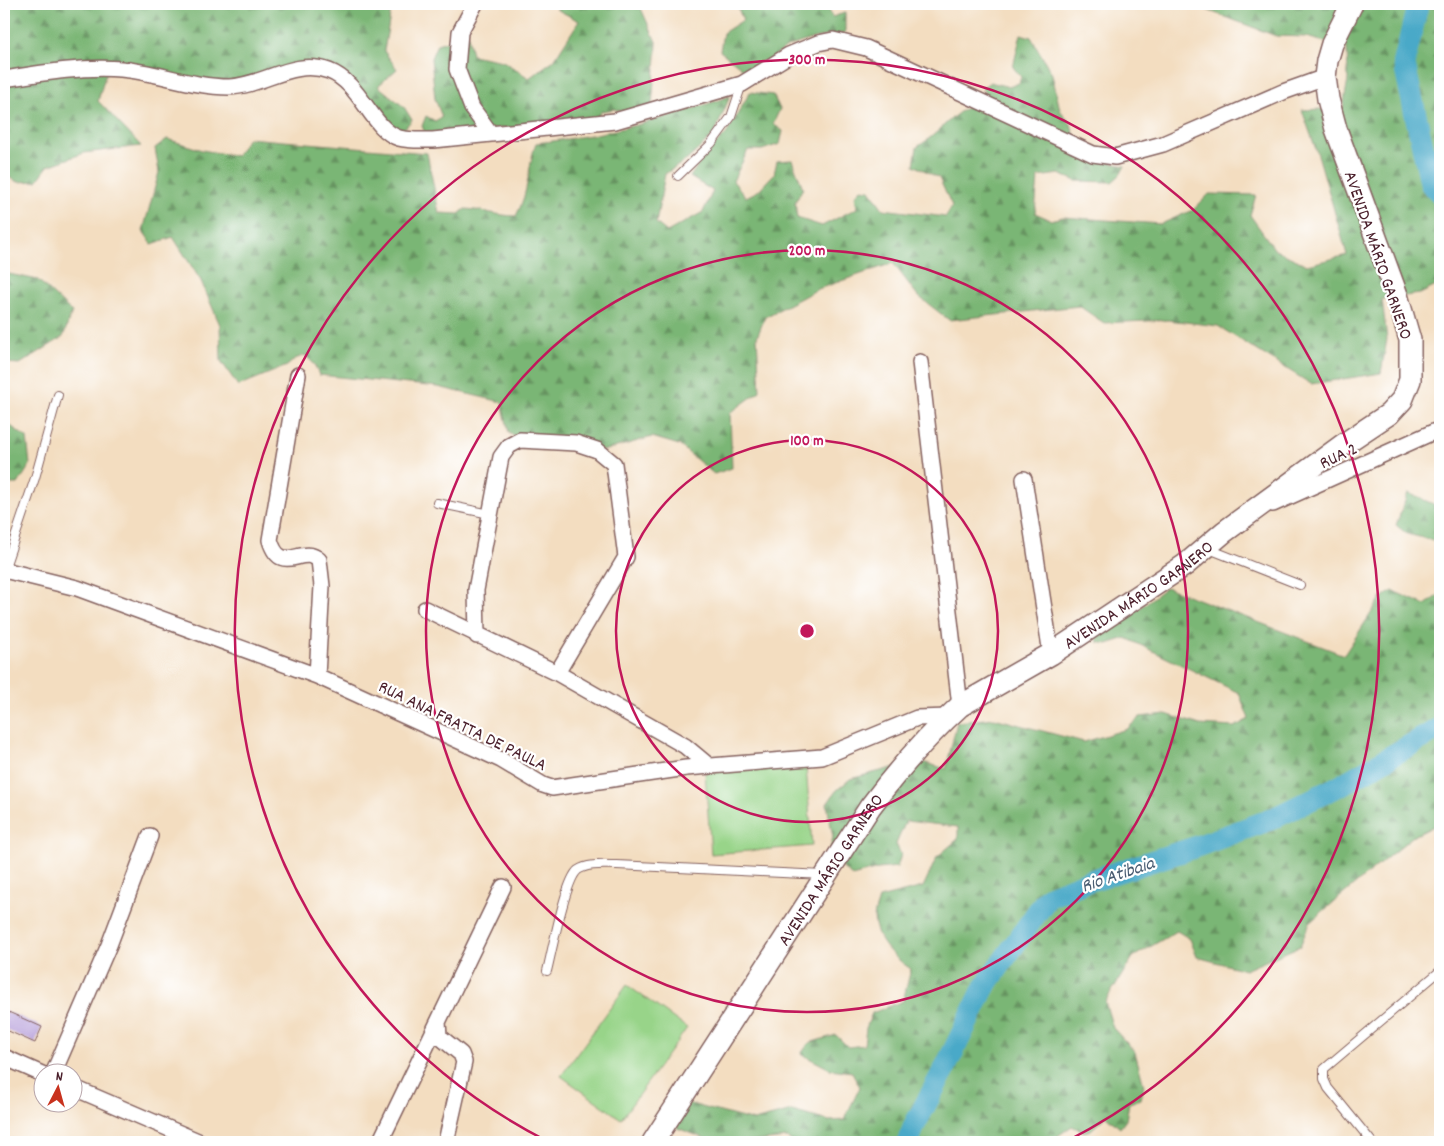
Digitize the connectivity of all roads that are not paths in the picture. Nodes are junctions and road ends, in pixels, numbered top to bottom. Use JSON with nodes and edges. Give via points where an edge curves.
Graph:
{"nodes":[{"id":1,"x":475,"y":4,"type":"edge"},
{"id":2,"x":1352,"y":4,"type":"edge"},
{"id":3,"x":1325,"y":77,"type":"junction"},
{"id":4,"x":4,"y":79,"type":"edge"},
{"id":5,"x":742,"y":84,"type":"junction"},
{"id":6,"x":491,"y":134,"type":"junction"},
{"id":7,"x":678,"y":176,"type":"dead end"},
{"id":8,"x":920,"y":362,"type":"dead end"},
{"id":9,"x":298,"y":375,"type":"dead end"},
{"id":10,"x":58,"y":395,"type":"dead end"},
{"id":11,"x":1440,"y":429,"type":"edge"},
{"id":12,"x":1024,"y":479,"type":"dead end"},
{"id":13,"x":437,"y":503,"type":"dead end"},
{"id":14,"x":1250,"y":513,"type":"junction"},
{"id":15,"x":490,"y":514,"type":"junction"},
{"id":16,"x":1205,"y":548,"type":"junction"},
{"id":17,"x":4,"y":570,"type":"edge"},
{"id":18,"x":1300,"y":585,"type":"dead end"},
{"id":19,"x":425,"y":610,"type":"dead end"},
{"id":20,"x":477,"y":636,"type":"junction"},
{"id":21,"x":1051,"y":654,"type":"junction"},
{"id":22,"x":557,"y":673,"type":"junction"},
{"id":23,"x":317,"y":676,"type":"junction"},
{"id":24,"x":954,"y":712,"type":"junction"},
{"id":25,"x":670,"y":737,"type":"junction"},
{"id":26,"x":709,"y":766,"type":"junction"},
{"id":27,"x":686,"y":768,"type":"junction"},
{"id":28,"x":150,"y":836,"type":"dead end"},
{"id":29,"x":826,"y":875,"type":"junction"},
{"id":30,"x":503,"y":887,"type":"dead end"},
{"id":31,"x":547,"y":971,"type":"dead end"},
{"id":32,"x":1440,"y":971,"type":"edge"},
{"id":33,"x":438,"y":1022,"type":"junction"},
{"id":34,"x":4,"y":1058,"type":"edge"},
{"id":35,"x":57,"y":1064,"type":"edge"},
{"id":36,"x":32,"y":1070,"type":"edge"},
{"id":37,"x":82,"y":1091,"type":"edge"},
{"id":38,"x":200,"y":1142,"type":"edge"},
{"id":39,"x":380,"y":1142,"type":"edge"},
{"id":40,"x":446,"y":1142,"type":"edge"},
{"id":41,"x":653,"y":1142,"type":"edge"},
{"id":42,"x":1372,"y":1142,"type":"edge"}],
"edges":[{"from":1,"to":6,"type":"street","via":[[460,32],[457,69],[472,108]]},
{"from":2,"to":3,"type":"main road","name":"AVENIDA MÁRIO GARNERO","via":[[1332,44]]},
{"from":3,"to":5,"type":"street","via":[[1163,144],[1115,157],[1085,150],[845,41],[818,43],[796,52]]},
{"from":3,"to":14,"type":"main road","name":"AVENIDA MÁRIO GARNERO","via":[[1336,129],[1397,295],[1410,340],[1410,380],[1402,400],[1389,414]]},
{"from":4,"to":6,"type":"street","via":[[38,73],[122,69],[207,86],[232,87],[292,69],[318,68],[339,76],[356,92],[386,132],[397,138],[433,140]]},
{"from":5,"to":6,"type":"street","via":[[616,121]]},
{"from":5,"to":7,"type":"lane","via":[[731,117],[711,144]]},
{"from":8,"to":24,"type":"street"},
{"from":9,"to":23,"type":"street","via":[[270,540],[278,556],[286,559],[312,556],[319,560],[322,586]]},
{"from":10,"to":17,"type":"lane"},
{"from":11,"to":14,"type":"street","name":"RUA 2"},
{"from":12,"to":21,"type":"street"},
{"from":13,"to":15,"type":"lane"},
{"from":14,"to":16,"type":"main road","name":"AVENIDA MÁRIO GARNERO"},
{"from":15,"to":20,"type":"street","via":[[476,590]]},
{"from":15,"to":22,"type":"street","via":[[502,457],[509,446],[520,440],[576,443],[597,450],[614,464],[626,556]]},
{"from":16,"to":18,"type":"lane"},
{"from":16,"to":21,"type":"main road","name":"AVENIDA MÁRIO GARNERO"},
{"from":17,"to":23,"type":"street","name":"RUA ANA FRATTA DE PAULA","via":[[77,588]]},
{"from":19,"to":20,"type":"street"},
{"from":20,"to":22,"type":"street"},
{"from":21,"to":24,"type":"main road","name":"AVENIDA MÁRIO GARNERO"},
{"from":22,"to":25,"type":"street"},
{"from":23,"to":27,"type":"street","name":"RUA ANA FRATTA DE PAULA","via":[[501,760],[552,788]]},
{"from":24,"to":26,"type":"street","name":"RUA ANA FRATTA DE PAULA","via":[[917,718],[822,757]]},
{"from":24,"to":29,"type":"main road","name":"AVENIDA MÁRIO GARNERO","via":[[902,765]]},
{"from":25,"to":26,"type":"street"},
{"from":25,"to":27,"type":"street"},
{"from":26,"to":27,"type":"street","name":"RUA ANA FRATTA DE PAULA"},
{"from":28,"to":35,"type":"street","via":[[109,946]]},
{"from":29,"to":31,"type":"lane","via":[[626,865],[590,866],[578,870],[569,884]]},
{"from":29,"to":41,"type":"main road","name":"AVENIDA MÁRIO GARNERO"},
{"from":30,"to":33,"type":"street"},
{"from":32,"to":42,"type":"lane","via":[[1324,1068],[1328,1088]]},
{"from":33,"to":39,"type":"street"},
{"from":33,"to":40,"type":"street","via":[[439,1036],[461,1054],[464,1062]]},
{"from":34,"to":36,"type":"street"},
{"from":37,"to":38,"type":"street"}]}
